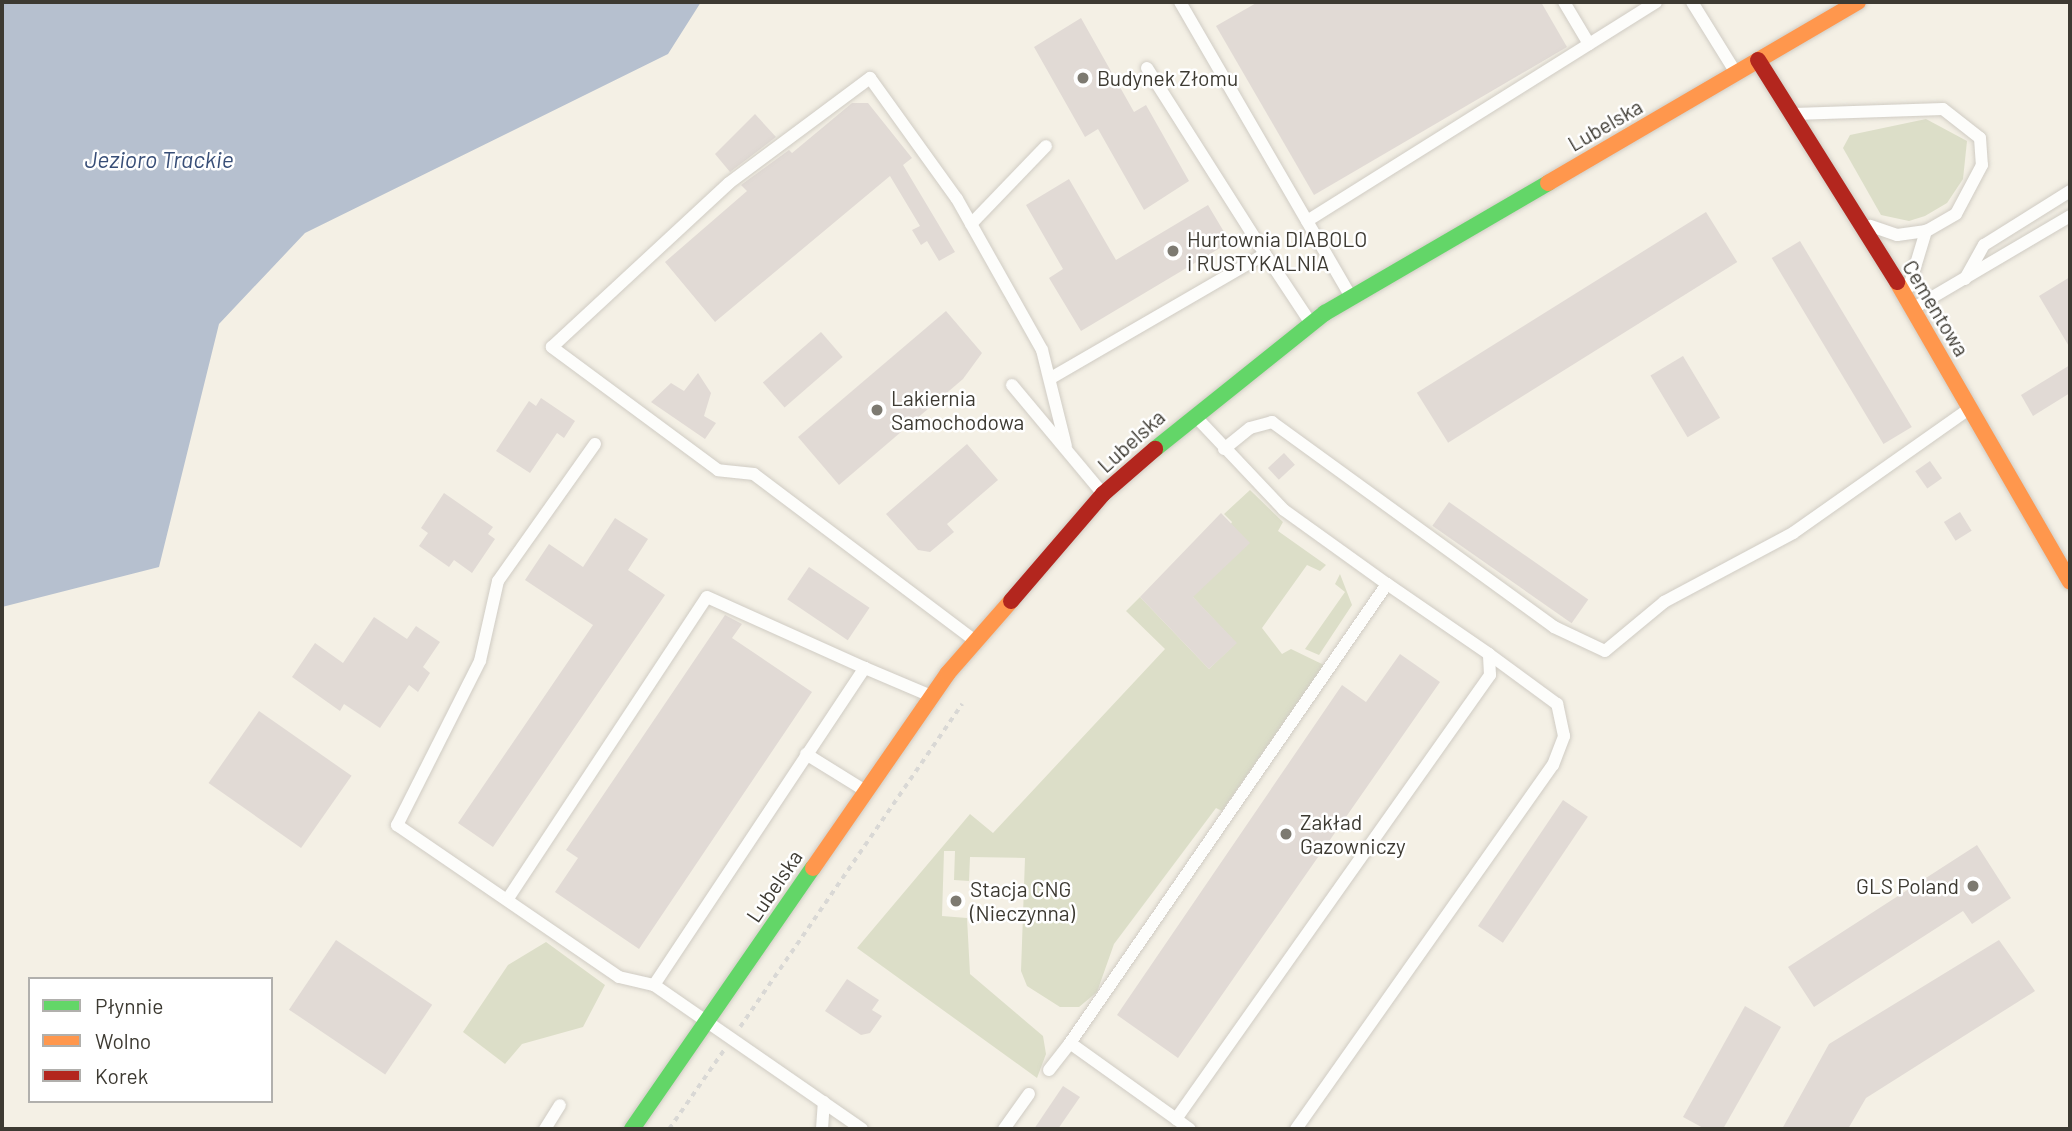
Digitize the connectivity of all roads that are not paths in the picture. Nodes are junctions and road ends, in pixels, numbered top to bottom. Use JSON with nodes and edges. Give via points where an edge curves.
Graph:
{"nodes":[{"id":1,"x":1180,"y":2,"type":"edge"},
{"id":2,"x":1564,"y":2,"type":"edge"},
{"id":3,"x":1656,"y":2,"type":"edge"},
{"id":4,"x":1692,"y":2,"type":"edge"},
{"id":5,"x":1822,"y":2,"type":"edge"},
{"id":6,"x":1858,"y":2,"type":"edge"},
{"id":7,"x":1832,"y":17,"type":"junction"},
{"id":8,"x":1589,"y":44,"type":"junction"},
{"id":9,"x":1758,"y":60,"type":"junction"},
{"id":10,"x":1147,"y":68,"type":"dead end"},
{"id":11,"x":1736,"y":73,"type":"junction"},
{"id":12,"x":1791,"y":114,"type":"junction"},
{"id":13,"x":1046,"y":146,"type":"dead end"},
{"id":14,"x":2070,"y":191,"type":"edge"},
{"id":15,"x":1307,"y":221,"type":"junction"},
{"id":16,"x":1857,"y":221,"type":"junction"},
{"id":17,"x":2067,"y":221,"type":"edge"},
{"id":18,"x":971,"y":224,"type":"junction"},
{"id":19,"x":1926,"y":231,"type":"junction"},
{"id":20,"x":1265,"y":254,"type":"junction"},
{"id":21,"x":1965,"y":279,"type":"junction"},
{"id":22,"x":1351,"y":297,"type":"junction"},
{"id":23,"x":1913,"y":308,"type":"junction"},
{"id":24,"x":1311,"y":323,"type":"junction"},
{"id":25,"x":1051,"y":378,"type":"junction"},
{"id":26,"x":1012,"y":385,"type":"dead end"},
{"id":27,"x":1970,"y":408,"type":"junction"},
{"id":28,"x":1194,"y":414,"type":"junction"},
{"id":29,"x":595,"y":444,"type":"dead end"},
{"id":30,"x":1066,"y":446,"type":"junction"},
{"id":31,"x":1224,"y":449,"type":"junction"},
{"id":32,"x":1103,"y":495,"type":"junction"},
{"id":33,"x":2070,"y":582,"type":"edge"},
{"id":34,"x":1387,"y":584,"type":"junction"},
{"id":35,"x":974,"y":640,"type":"junction"},
{"id":36,"x":1489,"y":654,"type":"junction"},
{"id":37,"x":865,"y":668,"type":"junction"},
{"id":38,"x":931,"y":696,"type":"junction"},
{"id":39,"x":806,"y":754,"type":"junction"},
{"id":40,"x":865,"y":790,"type":"junction"},
{"id":41,"x":509,"y":897,"type":"junction"},
{"id":42,"x":654,"y":985,"type":"junction"},
{"id":43,"x":708,"y":1022,"type":"junction"},
{"id":44,"x":1070,"y":1043,"type":"junction"},
{"id":45,"x":1049,"y":1070,"type":"dead end"},
{"id":46,"x":1029,"y":1094,"type":"dead end"},
{"id":47,"x":824,"y":1102,"type":"junction"},
{"id":48,"x":560,"y":1105,"type":"dead end"},
{"id":49,"x":1177,"y":1119,"type":"junction"},
{"id":50,"x":545,"y":1129,"type":"edge"},
{"id":51,"x":632,"y":1129,"type":"edge"},
{"id":52,"x":822,"y":1129,"type":"edge"},
{"id":53,"x":862,"y":1129,"type":"edge"},
{"id":54,"x":1004,"y":1129,"type":"edge"},
{"id":55,"x":1190,"y":1129,"type":"edge"},
{"id":56,"x":1296,"y":1129,"type":"edge"}],
"edges":[{"from":1,"to":15,"type":"lane"},
{"from":2,"to":8,"type":"lane"},
{"from":3,"to":8,"type":"lane"},
{"from":4,"to":11,"type":"lane"},
{"from":5,"to":7,"type":"lane"},
{"from":6,"to":7,"type":"street","name":"Lubelska"},
{"from":7,"to":9,"type":"street","name":"Lubelska"},
{"from":8,"to":15,"type":"lane"},
{"from":9,"to":11,"type":"street","name":"Lubelska"},
{"from":9,"to":12,"type":"street","name":"Cementowa"},
{"from":10,"to":20,"type":"lane"},
{"from":11,"to":22,"type":"street","name":"Lubelska"},
{"from":12,"to":16,"type":"street","name":"Cementowa"},
{"from":12,"to":19,"type":"lane","via":[[1943,109],[1959,117],[1980,138],[1982,166],[1956,214]]},
{"from":13,"to":18,"type":"lane"},
{"from":14,"to":21,"type":"lane","via":[[1984,245]]},
{"from":15,"to":22,"type":"lane"},
{"from":16,"to":19,"type":"lane","via":[[1897,235]]},
{"from":16,"to":23,"type":"street","name":"Cementowa"},
{"from":17,"to":21,"type":"lane"},
{"from":18,"to":25,"type":"lane","via":[[1042,350]]},
{"from":18,"to":35,"type":"lane","via":[[870,78],[729,183],[552,347],[718,470],[754,474]]},
{"from":19,"to":23,"type":"lane","via":[[1908,281]]},
{"from":20,"to":24,"type":"lane"},
{"from":20,"to":25,"type":"lane"},
{"from":21,"to":23,"type":"lane"},
{"from":22,"to":24,"type":"street","name":"Lubelska"},
{"from":23,"to":27,"type":"street","name":"Cementowa"},
{"from":24,"to":28,"type":"street","name":"Lubelska"},
{"from":25,"to":30,"type":"lane"},
{"from":26,"to":30,"type":"lane"},
{"from":27,"to":31,"type":"lane","via":[[1793,533],[1664,602],[1605,651],[1554,628],[1272,422],[1250,428]]},
{"from":27,"to":33,"type":"street","name":"Cementowa"},
{"from":28,"to":31,"type":"lane"},
{"from":28,"to":32,"type":"street","name":"Lubelska"},
{"from":29,"to":41,"type":"lane","via":[[498,581],[480,661],[397,825]]},
{"from":30,"to":32,"type":"lane"},
{"from":31,"to":34,"type":"lane","via":[[1284,510]]},
{"from":32,"to":35,"type":"street","name":"Lubelska"},
{"from":34,"to":36,"type":"lane"},
{"from":34,"to":44,"type":"lane"},
{"from":35,"to":38,"type":"street","name":"Lubelska"},
{"from":36,"to":49,"type":"lane","via":[[1483,689]]},
{"from":36,"to":56,"type":"lane","via":[[1558,704],[1564,736],[1557,755]]},
{"from":37,"to":38,"type":"lane"},
{"from":37,"to":39,"type":"lane"},
{"from":37,"to":41,"type":"lane","via":[[707,597]]},
{"from":38,"to":40,"type":"street","name":"Lubelska"},
{"from":39,"to":40,"type":"lane"},
{"from":39,"to":42,"type":"lane"},
{"from":40,"to":43,"type":"street","name":"Lubelska"},
{"from":41,"to":42,"type":"lane","via":[[619,977]]},
{"from":42,"to":43,"type":"lane"},
{"from":43,"to":47,"type":"lane"},
{"from":43,"to":51,"type":"street","name":"Lubelska"},
{"from":44,"to":45,"type":"lane"},
{"from":44,"to":49,"type":"lane"},
{"from":46,"to":54,"type":"lane"},
{"from":47,"to":52,"type":"lane"},
{"from":47,"to":53,"type":"lane"},
{"from":48,"to":50,"type":"lane"},
{"from":49,"to":55,"type":"lane"}]}
